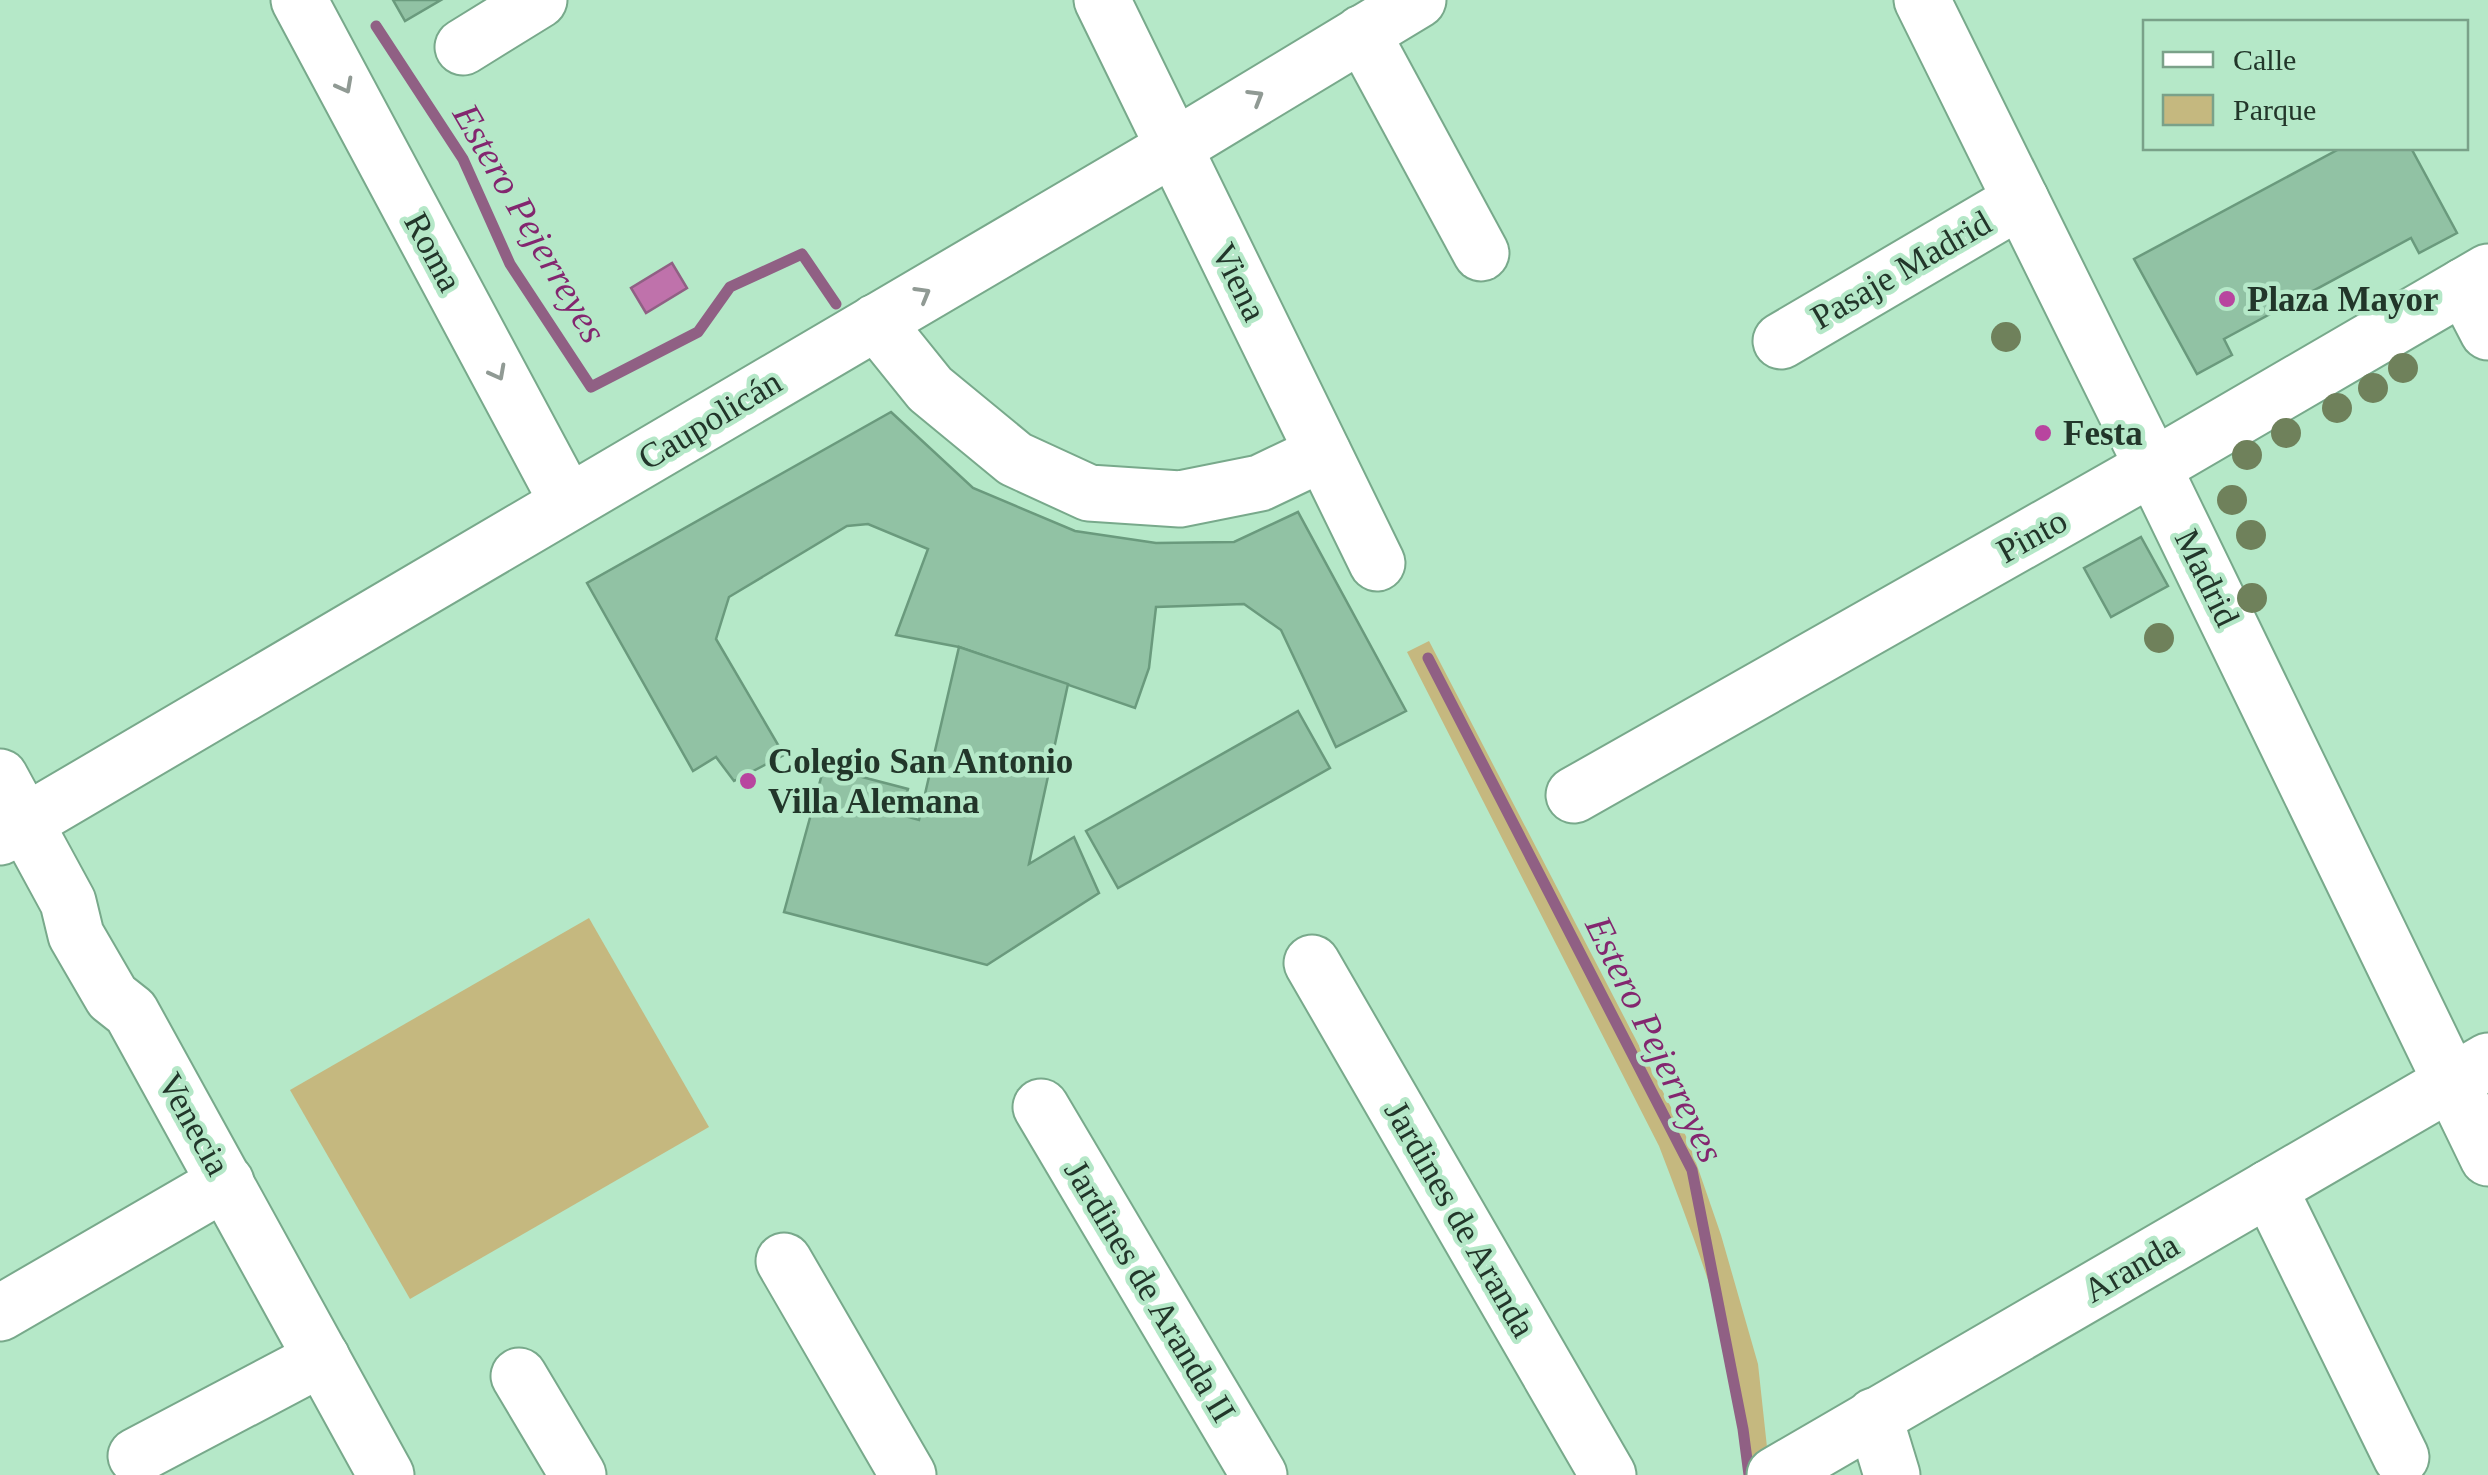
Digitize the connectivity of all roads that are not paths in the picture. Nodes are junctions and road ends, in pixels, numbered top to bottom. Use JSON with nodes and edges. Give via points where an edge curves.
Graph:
{"nodes":[{"id":1,"x":298,"y":0,"type":"edge"},
{"id":2,"x":539,"y":0,"type":"edge"},
{"id":3,"x":1102,"y":0,"type":"edge"},
{"id":4,"x":1922,"y":0,"type":"edge"},
{"id":5,"x":1392,"y":11,"type":"edge"},
{"id":6,"x":463,"y":47,"type":"dead end"},
{"id":7,"x":1173,"y":148,"type":"junction"},
{"id":8,"x":2021,"y":200,"type":"junction"},
{"id":9,"x":1481,"y":253,"type":"dead end"},
{"id":10,"x":2480,"y":297,"type":"edge"},
{"id":11,"x":876,"y":322,"type":"junction"},
{"id":12,"x":1781,"y":341,"type":"dead end"},
{"id":13,"x":1323,"y":453,"type":"junction"},
{"id":14,"x":2154,"y":467,"type":"junction"},
{"id":15,"x":568,"y":504,"type":"junction"},
{"id":16,"x":1377,"y":563,"type":"dead end"},
{"id":17,"x":1574,"y":794,"type":"dead end"},
{"id":18,"x":8,"y":812,"type":"edge"},
{"id":19,"x":1312,"y":962,"type":"dead end"},
{"id":20,"x":2470,"y":1072,"type":"edge"},
{"id":21,"x":1041,"y":1107,"type":"dead end"},
{"id":22,"x":2488,"y":1158,"type":"edge"},
{"id":23,"x":226,"y":1182,"type":"junction"},
{"id":24,"x":2269,"y":1188,"type":"junction"},
{"id":25,"x":784,"y":1261,"type":"dead end"},
{"id":26,"x":0,"y":1313,"type":"edge"},
{"id":27,"x":322,"y":1358,"type":"junction"},
{"id":28,"x":519,"y":1376,"type":"dead end"},
{"id":29,"x":1874,"y":1416,"type":"junction"},
{"id":30,"x":136,"y":1456,"type":"dead end"},
{"id":31,"x":2402,"y":1457,"type":"dead end"},
{"id":32,"x":1777,"y":1474,"type":"edge"},
{"id":33,"x":386,"y":1475,"type":"edge"},
{"id":34,"x":578,"y":1475,"type":"edge"},
{"id":35,"x":908,"y":1475,"type":"edge"},
{"id":36,"x":1259,"y":1475,"type":"edge"},
{"id":37,"x":1608,"y":1475,"type":"edge"},
{"id":38,"x":1892,"y":1475,"type":"edge"}],
"edges":[{"from":1,"to":15,"type":"street","name":"Roma","one_way":true},
{"from":2,"to":6,"type":"street"},
{"from":3,"to":7,"type":"street","name":"Viena"},
{"from":4,"to":8,"type":"street","name":"Madrid"},
{"from":7,"to":5,"type":"street","name":"Caupolicán","one_way":true},
{"from":5,"to":9,"type":"street"},
{"from":11,"to":7,"type":"street","name":"Caupolicán","one_way":true},
{"from":7,"to":13,"type":"street","name":"Viena"},
{"from":8,"to":12,"type":"street","name":"Pasaje Madrid"},
{"from":8,"to":14,"type":"street","name":"Madrid"},
{"from":10,"to":14,"type":"street","name":"Pinto"},
{"from":11,"to":13,"type":"street","via":[[930,389],[1015,459],[1088,493],[1180,500],[1260,483]]},
{"from":11,"to":15,"type":"street","name":"Caupolicán"},
{"from":13,"to":16,"type":"street","name":"Viena"},
{"from":14,"to":17,"type":"street","name":"Pinto"},
{"from":14,"to":20,"type":"street","name":"Madrid"},
{"from":15,"to":18,"type":"street","name":"Caupolicán"},
{"from":18,"to":23,"type":"street","name":"Venecia","via":[[68,902],[76,935],[112,997],[131,1012]]},
{"from":19,"to":37,"type":"street","name":"Jardines de Aranda"},
{"from":20,"to":22,"type":"street","name":"Madrid"},
{"from":20,"to":24,"type":"street","name":"Aranda"},
{"from":21,"to":36,"type":"street","name":"Jardines de Aranda II"},
{"from":23,"to":26,"type":"street"},
{"from":23,"to":27,"type":"street","name":"Venecia"},
{"from":24,"to":29,"type":"street","name":"Aranda"},
{"from":24,"to":31,"type":"street"},
{"from":25,"to":35,"type":"street"},
{"from":27,"to":30,"type":"street"},
{"from":27,"to":33,"type":"street","name":"Venecia"},
{"from":28,"to":34,"type":"street"},
{"from":29,"to":32,"type":"street","name":"Aranda"},
{"from":29,"to":38,"type":"street"}]}
